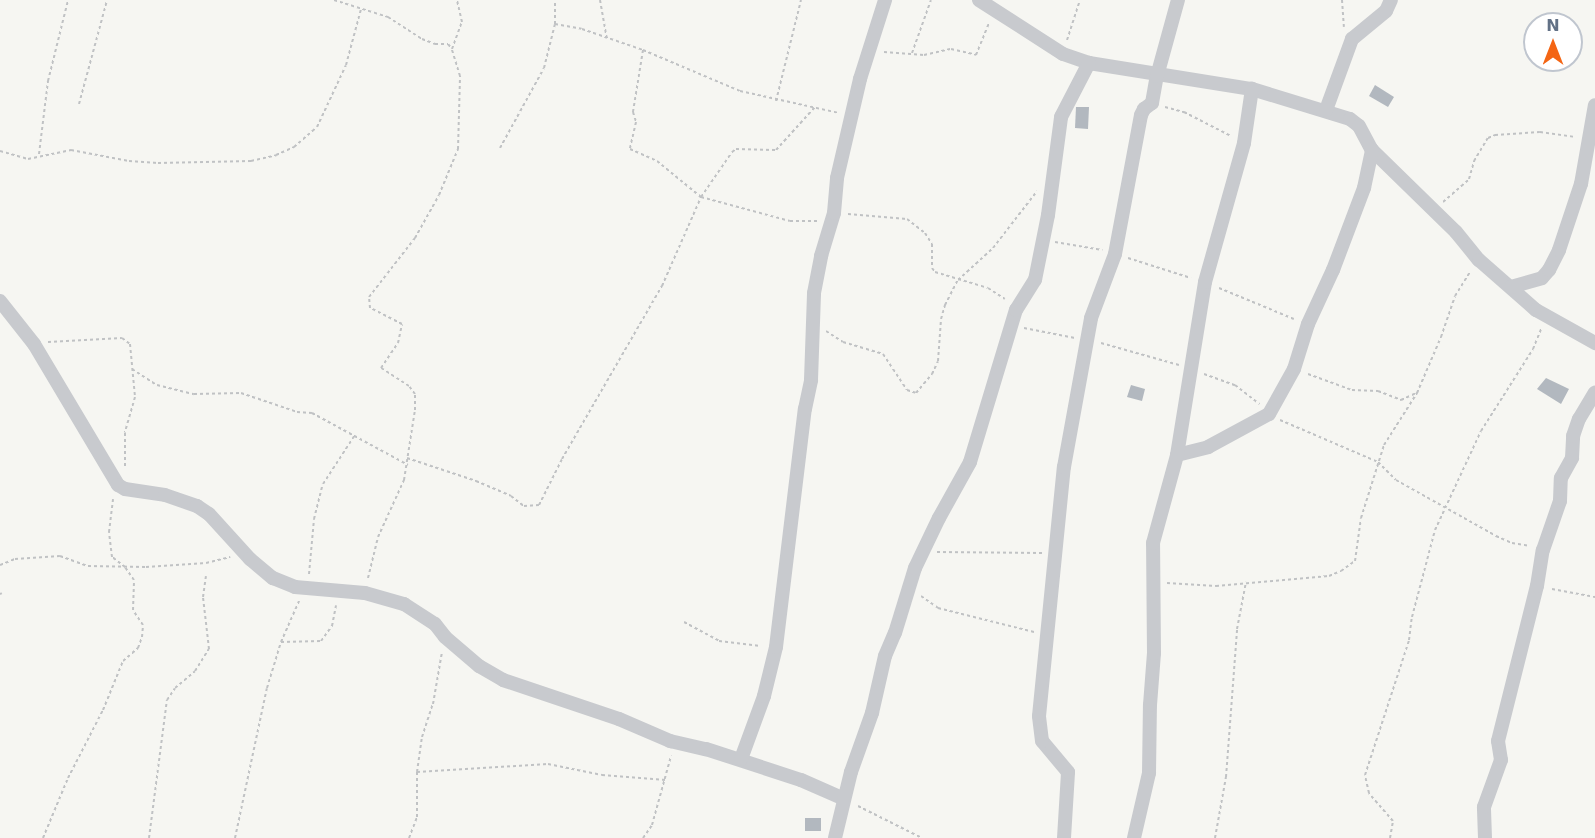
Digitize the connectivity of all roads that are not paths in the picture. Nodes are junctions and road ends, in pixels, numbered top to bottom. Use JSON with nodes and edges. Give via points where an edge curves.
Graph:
{"nodes":[{"id":1,"x":885,"y":0,"type":"edge"},
{"id":2,"x":979,"y":0,"type":"edge"},
{"id":3,"x":1178,"y":0,"type":"edge"},
{"id":4,"x":1391,"y":0,"type":"edge"},
{"id":5,"x":1089,"y":63,"type":"junction"},
{"id":6,"x":1157,"y":76,"type":"junction"},
{"id":7,"x":1252,"y":89,"type":"junction"},
{"id":8,"x":1595,"y":105,"type":"edge"},
{"id":9,"x":1326,"y":110,"type":"junction"},
{"id":10,"x":1372,"y":150,"type":"junction"},
{"id":11,"x":1511,"y":287,"type":"junction"},
{"id":12,"x":0,"y":300,"type":"edge"},
{"id":13,"x":1595,"y":344,"type":"edge"},
{"id":14,"x":1595,"y":392,"type":"edge"},
{"id":15,"x":1177,"y":455,"type":"junction"},
{"id":16,"x":741,"y":759,"type":"junction"},
{"id":17,"x":844,"y":799,"type":"junction"},
{"id":18,"x":835,"y":838,"type":"edge"},
{"id":19,"x":1064,"y":838,"type":"edge"},
{"id":20,"x":1134,"y":838,"type":"edge"},
{"id":21,"x":1485,"y":838,"type":"edge"}],
"edges":[{"from":1,"to":16,"type":"street","via":[[860,79],[837,178],[834,213],[821,256],[811,380],[776,647],[764,696]]},
{"from":2,"to":5,"type":"street","via":[[1063,54]]},
{"from":3,"to":6,"type":"street"},
{"from":4,"to":9,"type":"street","via":[[1386,11],[1354,36]]},
{"from":5,"to":6,"type":"street"},
{"from":5,"to":17,"type":"street","via":[[1061,117],[1035,280],[1016,310],[970,462],[922,551],[885,656],[872,713]]},
{"from":6,"to":7,"type":"street"},
{"from":6,"to":19,"type":"street","via":[[1152,103],[1141,116],[1115,254],[1091,318],[1064,467],[1038,716],[1042,741],[1068,772]]},
{"from":7,"to":9,"type":"street"},
{"from":7,"to":15,"type":"street","via":[[1244,143],[1205,282]]},
{"from":8,"to":11,"type":"street","via":[[1591,140],[1567,229],[1549,270],[1533,282]]},
{"from":9,"to":10,"type":"street","via":[[1359,126]]},
{"from":10,"to":11,"type":"street","via":[[1479,260]]},
{"from":10,"to":15,"type":"street","via":[[1364,188],[1337,260],[1308,324],[1294,369],[1269,414],[1208,447]]},
{"from":11,"to":13,"type":"street","via":[[1536,310]]},
{"from":12,"to":16,"type":"street","via":[[34,344],[122,487],[197,506],[273,578],[296,586],[365,593],[404,604],[435,624],[479,666],[503,680],[619,719],[670,741]]},
{"from":14,"to":21,"type":"street","via":[[1573,436],[1572,458],[1561,478],[1560,501],[1543,550],[1498,741],[1501,760],[1484,807]]},
{"from":15,"to":20,"type":"street","via":[[1153,543],[1149,773]]},
{"from":16,"to":17,"type":"street"},
{"from":17,"to":18,"type":"street"}]}
